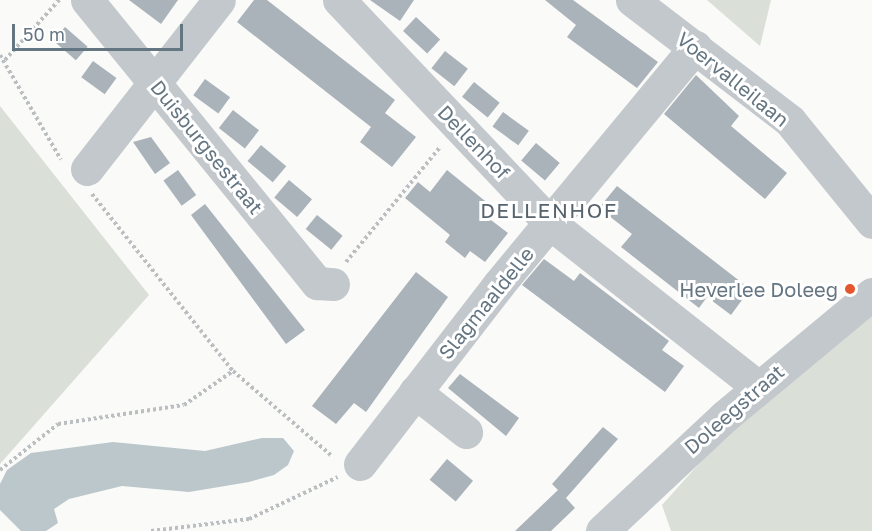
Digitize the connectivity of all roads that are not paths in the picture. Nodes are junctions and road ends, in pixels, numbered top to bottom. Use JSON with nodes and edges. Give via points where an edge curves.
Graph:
{"nodes":[{"id":1,"x":87,"y":0,"type":"edge"},
{"id":2,"x":219,"y":0,"type":"edge"},
{"id":3,"x":339,"y":0,"type":"edge"},
{"id":4,"x":632,"y":0,"type":"edge"},
{"id":5,"x":695,"y":47,"type":"junction"},
{"id":6,"x":154,"y":83,"type":"junction"},
{"id":7,"x":80,"y":173,"type":"road end"},
{"id":8,"x":872,"y":222,"type":"edge"},
{"id":9,"x":551,"y":224,"type":"junction"},
{"id":10,"x":333,"y":284,"type":"road end"},
{"id":11,"x":872,"y":294,"type":"edge"},
{"id":12,"x":758,"y":387,"type":"junction"},
{"id":13,"x":415,"y":392,"type":"junction"},
{"id":14,"x":466,"y":432,"type":"dead end"},
{"id":15,"x":355,"y":468,"type":"road end"},
{"id":16,"x":602,"y":531,"type":"edge"}],
"edges":[{"from":1,"to":6,"type":"street","name":"Duisburgsestraat"},
{"from":2,"to":6,"type":"street"},
{"from":3,"to":9,"type":"street","name":"Dellenhof"},
{"from":4,"to":5,"type":"street","name":"Voervalleilaan"},
{"from":5,"to":8,"type":"street","name":"Voervalleilaan","via":[[790,121]]},
{"from":5,"to":9,"type":"street","name":"Slagmaaldelle"},
{"from":6,"to":7,"type":"street"},
{"from":6,"to":10,"type":"street","name":"Duisburgsestraat","via":[[317,283]]},
{"from":9,"to":12,"type":"street","name":"Dellenhof"},
{"from":9,"to":13,"type":"street","name":"Slagmaaldelle"},
{"from":11,"to":12,"type":"street","name":"Doleegstraat"},
{"from":12,"to":16,"type":"street","name":"Doleegstraat"},
{"from":13,"to":14,"type":"street"},
{"from":13,"to":15,"type":"street","name":"Slagmaaldelle"}]}
